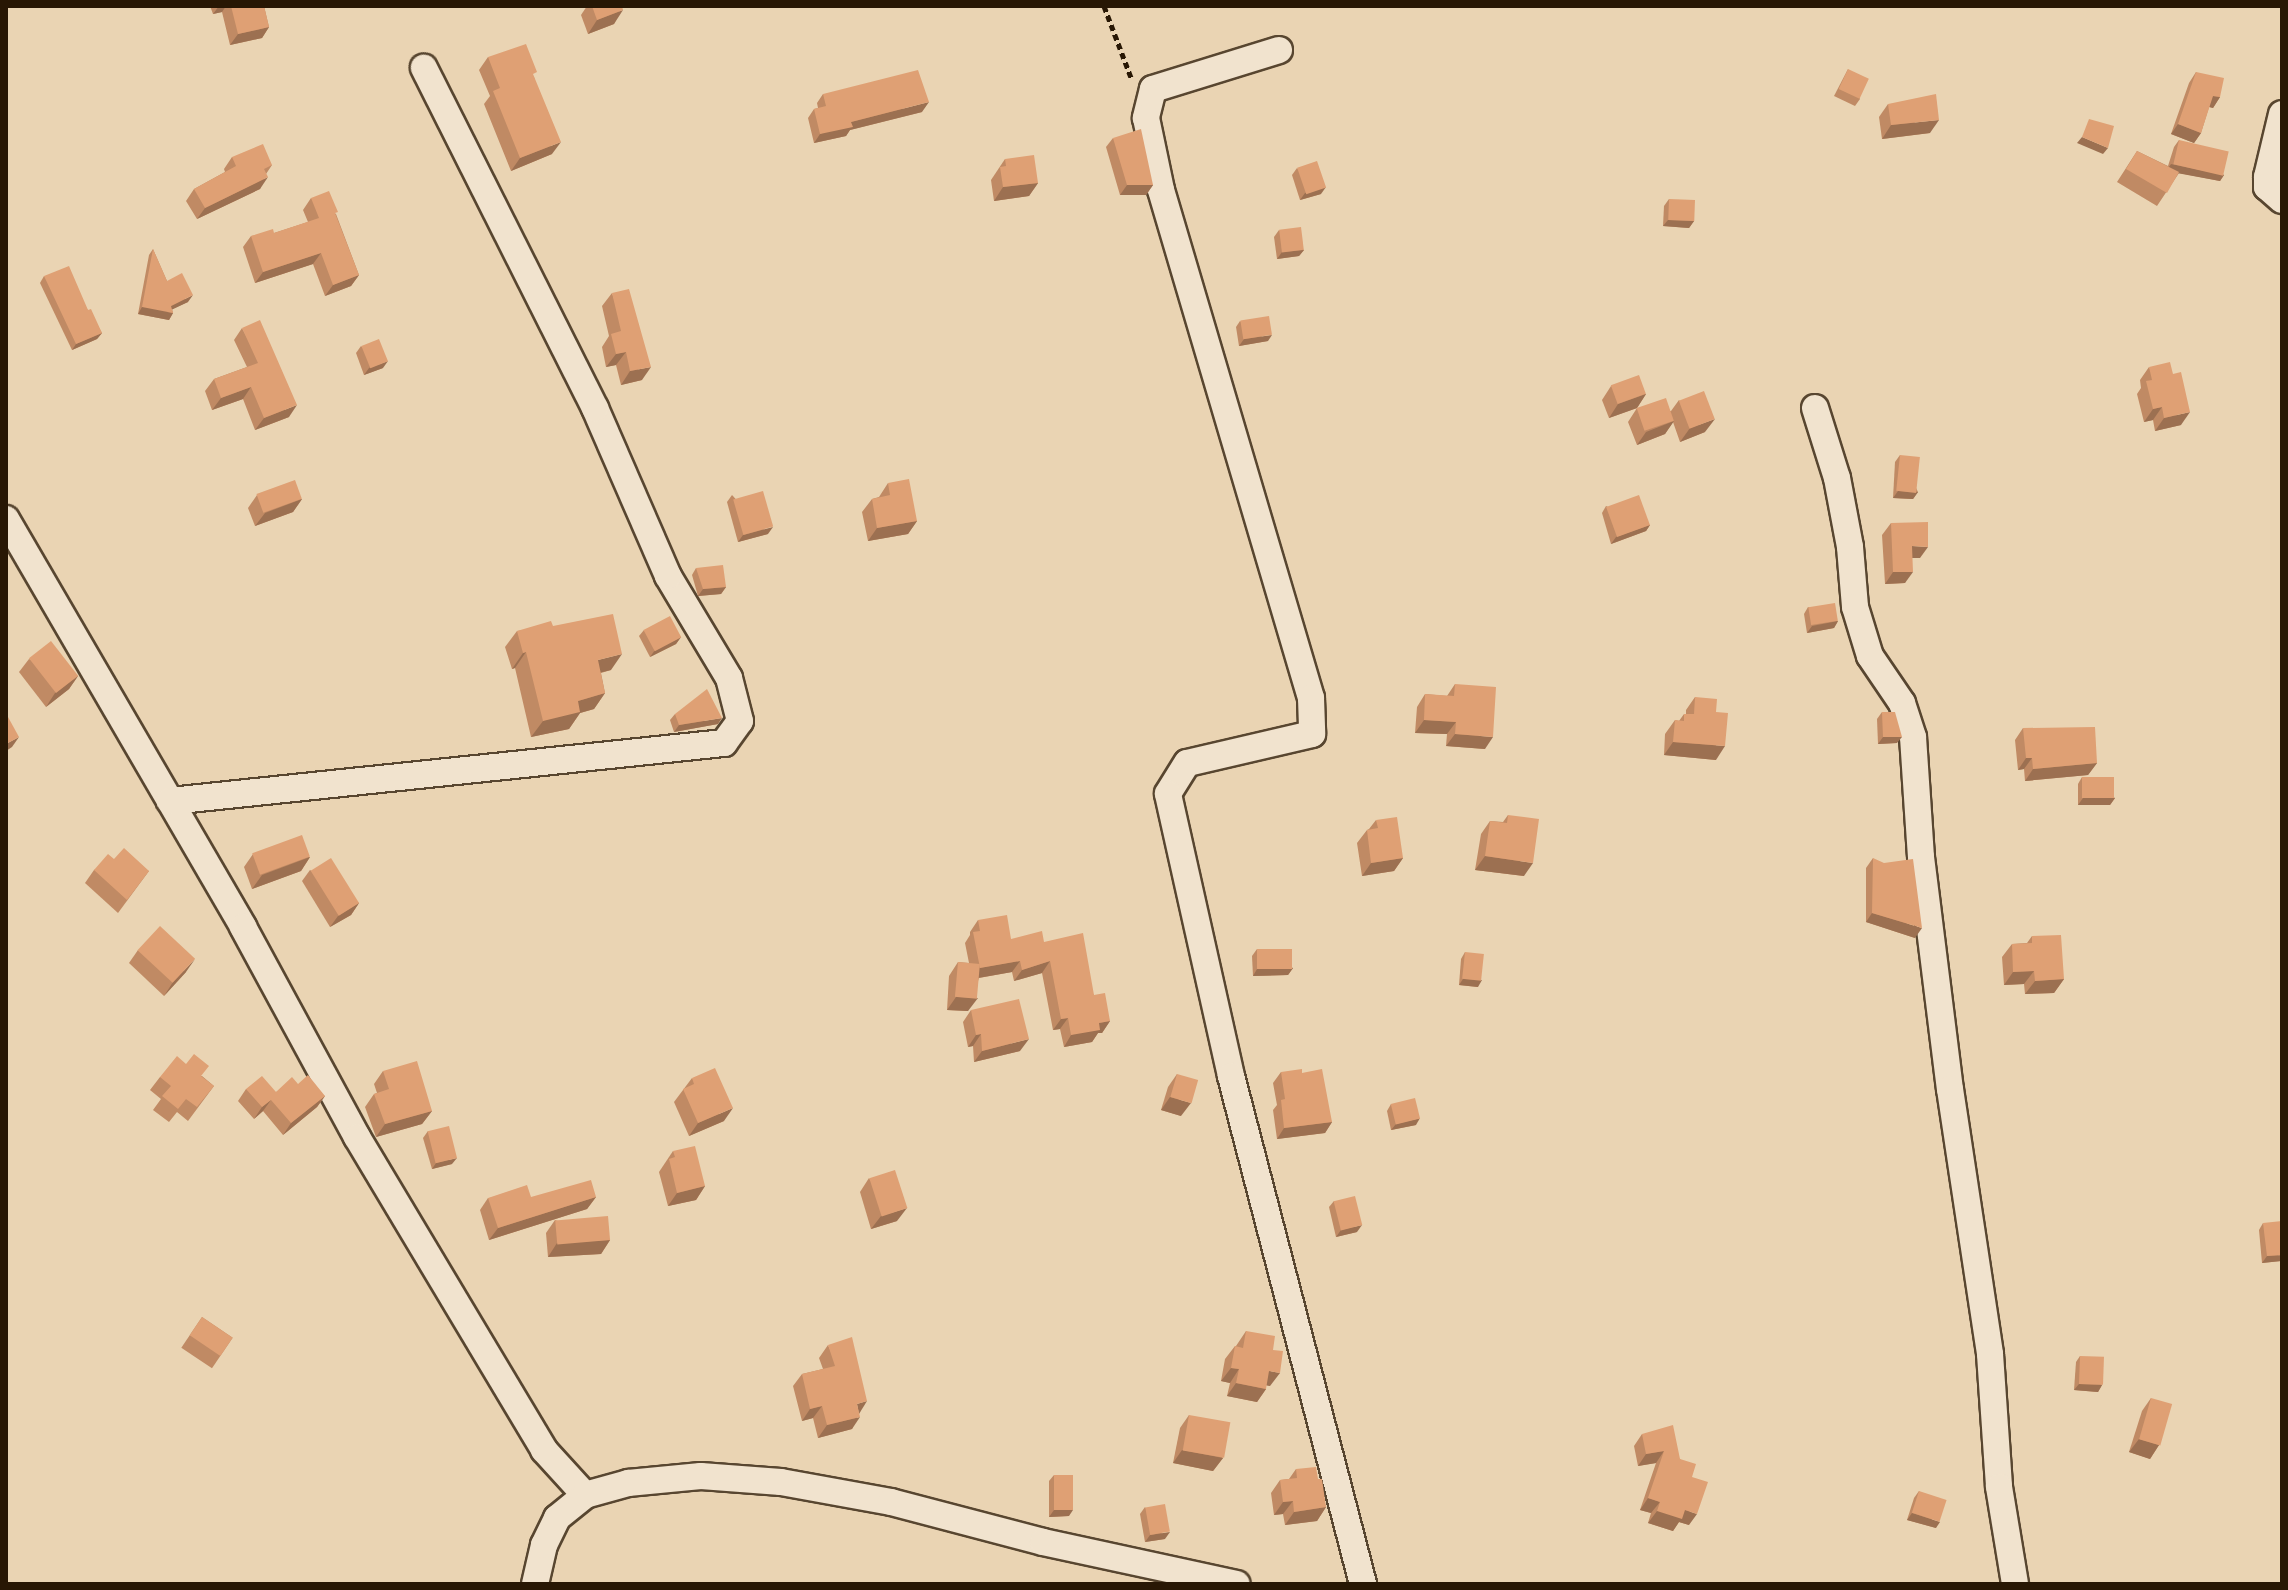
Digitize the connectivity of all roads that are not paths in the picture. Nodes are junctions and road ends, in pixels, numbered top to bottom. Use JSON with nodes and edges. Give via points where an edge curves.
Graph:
{"nodes":[{"id":1,"x":1279,"y":50,"type":"dead end"},
{"id":2,"x":424,"y":68,"type":"dead end"},
{"id":3,"x":2282,"y":114,"type":"edge"},
{"id":4,"x":2282,"y":200,"type":"edge"},
{"id":5,"x":1815,"y":408,"type":"dead end"},
{"id":6,"x":6,"y":519,"type":"edge"},
{"id":7,"x":170,"y":801,"type":"junction"},
{"id":8,"x":585,"y":1495,"type":"junction"},
{"id":9,"x":535,"y":1584,"type":"edge"},
{"id":10,"x":1237,"y":1584,"type":"edge"},
{"id":11,"x":1363,"y":1584,"type":"edge"},
{"id":12,"x":2015,"y":1584,"type":"edge"}],
"edges":[{"from":1,"to":11,"type":"street","via":[[1153,89],[1146,118],[1165,204],[1311,698],[1312,734],[1187,763],[1168,794],[1231,1076]]},
{"from":2,"to":7,"type":"street","via":[[595,408],[668,576],[729,678],[740,721],[724,743]]},
{"from":3,"to":4,"type":"street","via":[[2267,187]]},
{"from":5,"to":12,"type":"street","via":[[1837,478],[1855,607],[1870,656],[1902,703],[1913,737],[1921,857],[1990,1354],[1999,1487]]},
{"from":6,"to":7,"type":"street"},
{"from":7,"to":8,"type":"street","via":[[390,1192],[544,1450]]},
{"from":8,"to":9,"type":"street","via":[[557,1518]]},
{"from":8,"to":10,"type":"street","via":[[676,1477],[781,1482],[891,1502]]}]}
